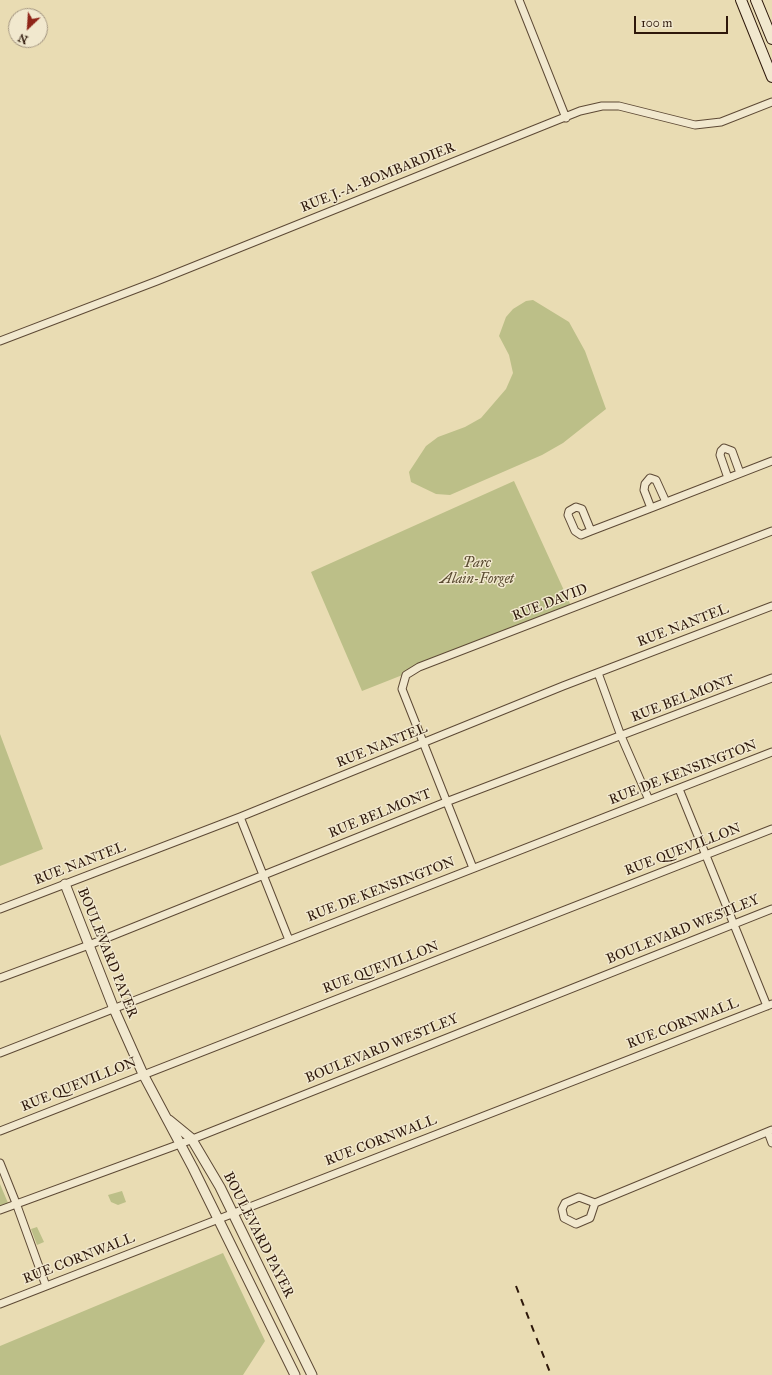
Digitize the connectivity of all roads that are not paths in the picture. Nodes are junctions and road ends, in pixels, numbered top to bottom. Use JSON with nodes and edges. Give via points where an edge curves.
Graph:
{"nodes":[{"id":1,"x":519,"y":0,"type":"edge"},
{"id":2,"x":741,"y":0,"type":"edge"},
{"id":3,"x":756,"y":0,"type":"edge"},
{"id":4,"x":772,"y":39,"type":"edge"},
{"id":5,"x":772,"y":77,"type":"edge"},
{"id":6,"x":772,"y":102,"type":"edge"},
{"id":7,"x":566,"y":118,"type":"junction"},
{"id":8,"x":0,"y":342,"type":"edge"},
{"id":9,"x":772,"y":461,"type":"edge"},
{"id":10,"x":740,"y":473,"type":"junction"},
{"id":11,"x":728,"y":478,"type":"junction"},
{"id":12,"x":666,"y":502,"type":"junction"},
{"id":13,"x":651,"y":508,"type":"junction"},
{"id":14,"x":591,"y":531,"type":"dead end"},
{"id":15,"x":772,"y":531,"type":"edge"},
{"id":16,"x":772,"y":606,"type":"edge"},
{"id":17,"x":598,"y":673,"type":"junction"},
{"id":18,"x":772,"y":678,"type":"edge"},
{"id":19,"x":621,"y":736,"type":"junction"},
{"id":20,"x":423,"y":744,"type":"junction"},
{"id":21,"x":772,"y":752,"type":"edge"},
{"id":22,"x":679,"y":789,"type":"junction"},
{"id":23,"x":649,"y":800,"type":"junction"},
{"id":24,"x":446,"y":802,"type":"junction"},
{"id":25,"x":240,"y":817,"type":"junction"},
{"id":26,"x":772,"y":829,"type":"edge"},
{"id":27,"x":706,"y":855,"type":"junction"},
{"id":28,"x":473,"y":868,"type":"junction"},
{"id":29,"x":263,"y":874,"type":"junction"},
{"id":30,"x":65,"y":884,"type":"junction"},
{"id":31,"x":0,"y":909,"type":"edge"},
{"id":32,"x":772,"y":909,"type":"edge"},
{"id":33,"x":734,"y":924,"type":"junction"},
{"id":34,"x":289,"y":940,"type":"junction"},
{"id":35,"x":89,"y":945,"type":"junction"},
{"id":36,"x":0,"y":978,"type":"edge"},
{"id":37,"x":770,"y":1005,"type":"edge"},
{"id":38,"x":114,"y":1009,"type":"junction"},
{"id":39,"x":0,"y":1053,"type":"edge"},
{"id":40,"x":143,"y":1074,"type":"junction"},
{"id":41,"x":166,"y":1118,"type":"junction"},
{"id":42,"x":0,"y":1131,"type":"edge"},
{"id":43,"x":770,"y":1131,"type":"edge"},
{"id":44,"x":191,"y":1138,"type":"junction"},
{"id":45,"x":772,"y":1143,"type":"edge"},
{"id":46,"x":180,"y":1144,"type":"junction"},
{"id":47,"x":0,"y":1163,"type":"edge"},
{"id":48,"x":16,"y":1203,"type":"junction"},
{"id":49,"x":595,"y":1203,"type":"junction"},
{"id":50,"x":0,"y":1210,"type":"edge"},
{"id":51,"x":232,"y":1213,"type":"junction"},
{"id":52,"x":218,"y":1219,"type":"junction"},
{"id":53,"x":46,"y":1286,"type":"junction"},
{"id":54,"x":0,"y":1304,"type":"edge"},
{"id":55,"x":295,"y":1375,"type":"edge"},
{"id":56,"x":312,"y":1375,"type":"edge"}],
"edges":[{"from":1,"to":7,"type":"street"},
{"from":2,"to":5,"type":"main road"},
{"from":3,"to":4,"type":"main road"},
{"from":6,"to":7,"type":"street","name":"RUE J.-A.-BOMBARDIER","via":[[721,122],[695,125],[619,106],[591,108]]},
{"from":7,"to":8,"type":"street","name":"RUE J.-A.-BOMBARDIER"},
{"from":9,"to":10,"type":"street"},
{"from":10,"to":11,"type":"street"},
{"from":10,"to":11,"type":"street","via":[[732,451],[724,448],[720,455]]},
{"from":11,"to":12,"type":"street"},
{"from":12,"to":13,"type":"street"},
{"from":12,"to":13,"type":"street","via":[[656,480],[650,478],[644,490]]},
{"from":13,"to":14,"type":"street"},
{"from":15,"to":20,"type":"street","name":"RUE DAVID","via":[[419,667],[406,675],[402,689]]},
{"from":16,"to":17,"type":"street","name":"RUE NANTEL"},
{"from":17,"to":19,"type":"street"},
{"from":17,"to":20,"type":"street","name":"RUE NANTEL"},
{"from":18,"to":19,"type":"street","name":"RUE BELMONT"},
{"from":19,"to":23,"type":"street"},
{"from":19,"to":24,"type":"street","name":"RUE BELMONT"},
{"from":20,"to":24,"type":"street","name":"RUE DAVID"},
{"from":20,"to":25,"type":"street","name":"RUE NANTEL"},
{"from":21,"to":22,"type":"street","name":"RUE DE KENSINGTON"},
{"from":22,"to":23,"type":"street","name":"RUE DE KENSINGTON"},
{"from":22,"to":27,"type":"street"},
{"from":23,"to":28,"type":"street","name":"RUE DE KENSINGTON"},
{"from":24,"to":28,"type":"street","name":"RUE DAVID"},
{"from":24,"to":29,"type":"street","name":"RUE BELMONT"},
{"from":25,"to":29,"type":"street"},
{"from":25,"to":30,"type":"street","name":"RUE NANTEL"},
{"from":26,"to":27,"type":"street","name":"RUE QUEVILLON"},
{"from":27,"to":33,"type":"street"},
{"from":27,"to":40,"type":"street","name":"RUE QUEVILLON"},
{"from":28,"to":34,"type":"street","name":"RUE DE KENSINGTON"},
{"from":29,"to":34,"type":"street"},
{"from":29,"to":35,"type":"street","name":"RUE BELMONT"},
{"from":30,"to":31,"type":"street","name":"RUE NANTEL"},
{"from":30,"to":35,"type":"street","name":"BOULEVARD PAYER"},
{"from":32,"to":33,"type":"street","name":"BOULEVARD WESTLEY"},
{"from":33,"to":37,"type":"street"},
{"from":33,"to":44,"type":"street","name":"BOULEVARD WESTLEY"},
{"from":34,"to":38,"type":"street","name":"RUE DE KENSINGTON"},
{"from":35,"to":36,"type":"street","name":"RUE BELMONT"},
{"from":35,"to":38,"type":"street","name":"BOULEVARD PAYER"},
{"from":37,"to":51,"type":"street","name":"RUE CORNWALL"},
{"from":38,"to":39,"type":"street","name":"RUE DE KENSINGTON"},
{"from":38,"to":40,"type":"street","name":"BOULEVARD PAYER"},
{"from":40,"to":41,"type":"street","name":"BOULEVARD PAYER"},
{"from":40,"to":42,"type":"street","name":"RUE QUEVILLON"},
{"from":41,"to":44,"type":"street","name":"BOULEVARD PAYER"},
{"from":41,"to":46,"type":"street","name":"BOULEVARD PAYER"},
{"from":43,"to":45,"type":"street"},
{"from":43,"to":49,"type":"street"},
{"from":44,"to":46,"type":"street","name":"BOULEVARD WESTLEY"},
{"from":44,"to":51,"type":"street","name":"BOULEVARD PAYER"},
{"from":46,"to":48,"type":"street","name":"BOULEVARD WESTLEY"},
{"from":46,"to":52,"type":"street","name":"BOULEVARD PAYER"},
{"from":47,"to":48,"type":"street"},
{"from":48,"to":50,"type":"street","name":"BOULEVARD WESTLEY"},
{"from":48,"to":53,"type":"street"},
{"from":49,"to":49,"type":"street","via":[[579,1197],[565,1203],[562,1209],[564,1218],[576,1224],[590,1218]]},
{"from":51,"to":52,"type":"street","name":"RUE CORNWALL"},
{"from":51,"to":56,"type":"street","name":"BOULEVARD PAYER"},
{"from":52,"to":53,"type":"street","name":"RUE CORNWALL"},
{"from":52,"to":55,"type":"street","name":"BOULEVARD PAYER"},
{"from":53,"to":54,"type":"street","name":"RUE CORNWALL"}]}
